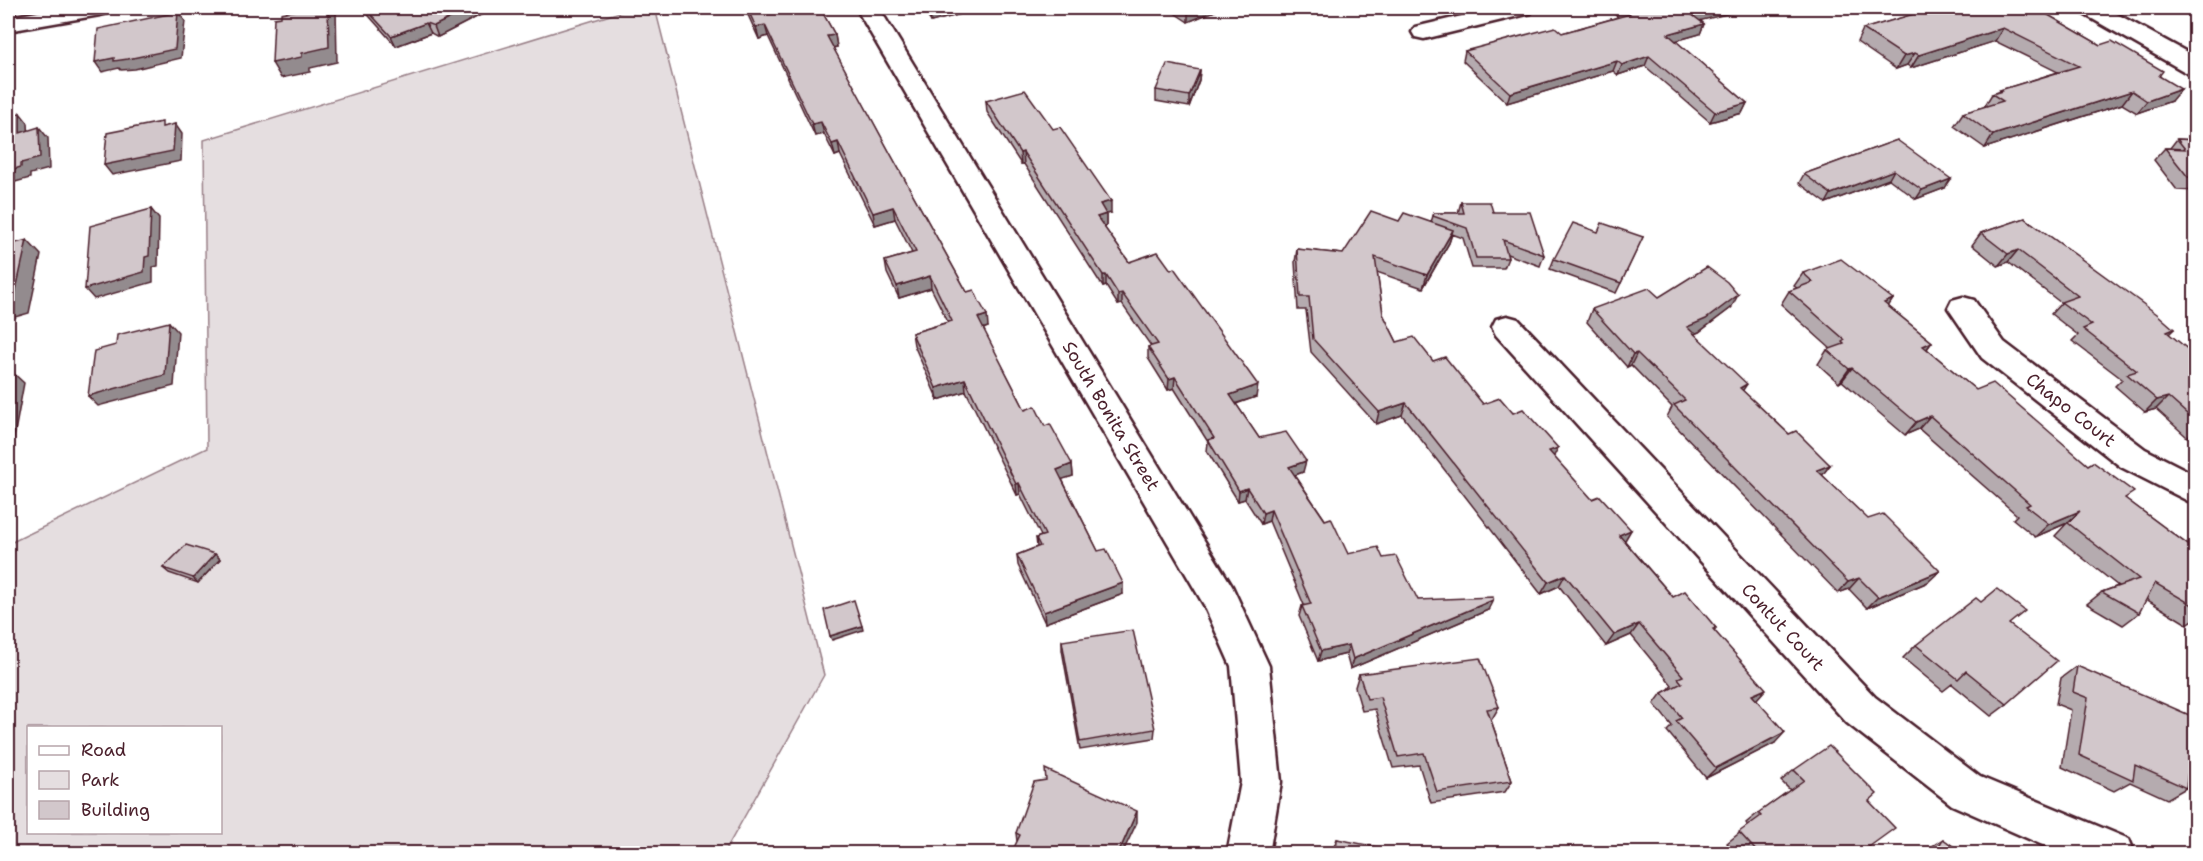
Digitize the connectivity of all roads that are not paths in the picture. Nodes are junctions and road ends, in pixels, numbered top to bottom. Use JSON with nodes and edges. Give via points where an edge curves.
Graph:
{"nodes":[{"id":1,"x":100,"y":8,"type":"edge"},
{"id":2,"x":867,"y":8,"type":"edge"},
{"id":3,"x":1523,"y":8,"type":"edge"},
{"id":4,"x":2090,"y":8,"type":"edge"},
{"id":5,"x":8,"y":24,"type":"edge"},
{"id":6,"x":1424,"y":32,"type":"dead end"},
{"id":7,"x":2196,"y":68,"type":"edge"},
{"id":8,"x":1963,"y":308,"type":"dead end"},
{"id":9,"x":1507,"y":327,"type":"dead end"},
{"id":10,"x":2196,"y":491,"type":"edge"},
{"id":11,"x":1248,"y":854,"type":"edge"},
{"id":12,"x":2114,"y":854,"type":"edge"}],
"edges":[{"from":1,"to":5,"type":"street"},
{"from":2,"to":11,"type":"street","name":"South Bonita Street","via":[[1219,597],[1250,666],[1261,782]]},
{"from":3,"to":6,"type":"street"},
{"from":4,"to":7,"type":"street"},
{"from":8,"to":10,"type":"street","name":"Chapo Court","via":[[1993,350],[2133,458]]},
{"from":9,"to":12,"type":"street","name":"Contut Court","via":[[1861,710],[1966,791]]}]}
